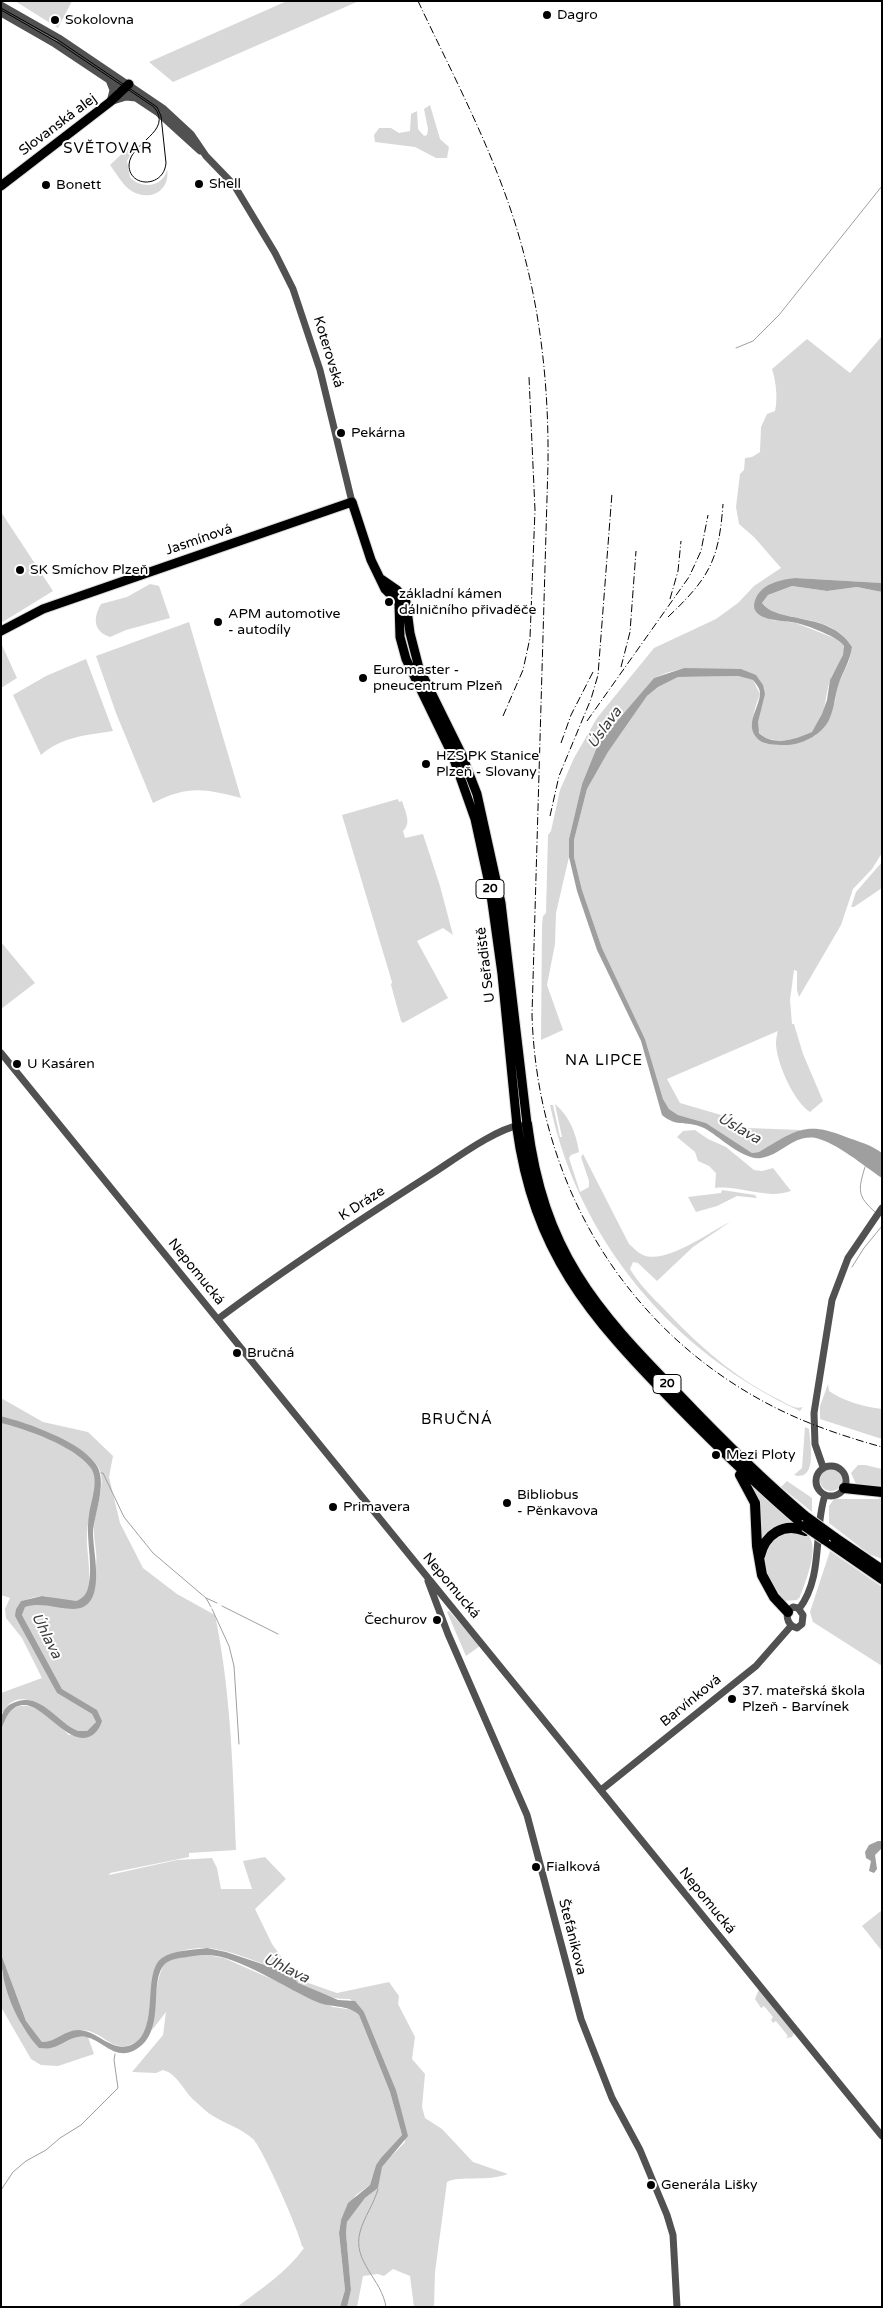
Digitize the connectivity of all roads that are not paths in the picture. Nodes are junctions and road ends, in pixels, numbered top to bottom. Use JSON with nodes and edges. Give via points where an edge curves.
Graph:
{"nodes":[{"id":1,"x":1,"y":5,"type":"edge"},
{"id":2,"x":1,"y":13,"type":"edge"},
{"id":3,"x":109,"y":80,"type":"junction"},
{"id":4,"x":126,"y":87,"type":"junction"},
{"id":5,"x":136,"y":98,"type":"junction"},
{"id":6,"x":110,"y":102,"type":"junction"},
{"id":7,"x":206,"y":156,"type":"junction"},
{"id":8,"x":1,"y":186,"type":"edge"},
{"id":9,"x":352,"y":502,"type":"junction"},
{"id":10,"x":379,"y":577,"type":"junction"},
{"id":11,"x":400,"y":608,"type":"joint"},
{"id":12,"x":409,"y":613,"type":"joint"},
{"id":13,"x":1,"y":631,"type":"edge"},
{"id":14,"x":1,"y":1053,"type":"edge"},
{"id":15,"x":522,"y":1125,"type":"junction"},
{"id":16,"x":882,"y":1208,"type":"edge"},
{"id":17,"x":598,"y":1314,"type":"junction"},
{"id":18,"x":218,"y":1318,"type":"junction"},
{"id":19,"x":730,"y":1460,"type":"junction"},
{"id":20,"x":823,"y":1467,"type":"junction"},
{"id":21,"x":844,"y":1488,"type":"junction"},
{"id":22,"x":882,"y":1492,"type":"edge"},
{"id":23,"x":825,"y":1495,"type":"junction"},
{"id":24,"x":805,"y":1524,"type":"junction"},
{"id":25,"x":830,"y":1541,"type":"junction"},
{"id":26,"x":859,"y":1555,"type":"junction"},
{"id":27,"x":759,"y":1562,"type":"junction"},
{"id":28,"x":882,"y":1563,"type":"edge"},
{"id":29,"x":882,"y":1570,"type":"edge"},
{"id":30,"x":426,"y":1575,"type":"junction"},
{"id":31,"x":882,"y":1579,"type":"edge"},
{"id":32,"x":799,"y":1608,"type":"junction"},
{"id":33,"x":788,"y":1612,"type":"junction"},
{"id":34,"x":791,"y":1626,"type":"junction"},
{"id":35,"x":601,"y":1790,"type":"junction"},
{"id":36,"x":882,"y":2136,"type":"edge"},
{"id":37,"x":677,"y":2307,"type":"edge"}],
"edges":[{"from":1,"to":4,"type":"street","via":[[59,38]]},
{"from":2,"to":3,"type":"street"},
{"from":3,"to":4,"type":"street"},
{"from":3,"to":6,"type":"street","via":[[113,90]]},
{"from":4,"to":5,"type":"street"},
{"from":4,"to":6,"type":"main road","name":"Slovanská alej"},
{"from":4,"to":7,"type":"street","via":[[164,109],[185,128]]},
{"from":5,"to":6,"type":"street"},
{"from":5,"to":7,"type":"street","via":[[157,112]]},
{"from":6,"to":8,"type":"main road","name":"Slovanská alej"},
{"from":7,"to":9,"type":"street","name":"Koterovská","via":[[238,192],[293,289],[320,370]]},
{"from":9,"to":10,"type":"main road","name":"Koterovská","number":"20"},
{"from":9,"to":13,"type":"main road","name":"Jasmínová","via":[[50,607]]},
{"from":10,"to":11,"type":"main road","name":"Koterovská","number":"20"},
{"from":10,"to":12,"type":"main road","name":"Koterovská","number":"20","via":[[401,594]]},
{"from":11,"to":15,"type":"main road","name":"U Seřadiště","number":"20","via":[[400,637],[406,659],[452,754],[476,819],[490,888]]},
{"from":12,"to":15,"type":"main road","name":"U Seřadiště","number":"20","via":[[410,633],[419,668],[461,753],[486,827],[504,926]]},
{"from":14,"to":18,"type":"street","name":"Nepomucká"},
{"from":15,"to":17,"type":"highway","name":"U Seřadiště","number":"20","via":[[546,1214]]},
{"from":15,"to":18,"type":"street","name":"K Dráze","via":[[498,1133],[361,1219]]},
{"from":16,"to":20,"type":"street","via":[[846,1262],[831,1308],[814,1413],[815,1444]]},
{"from":17,"to":19,"type":"highway","number":"20","via":[[627,1353]]},
{"from":17,"to":24,"type":"highway","number":"20"},
{"from":18,"to":30,"type":"street","name":"Nepomucká"},
{"from":19,"to":24,"type":"highway","number":"20"},
{"from":19,"to":27,"type":"highway","via":[[755,1503]]},
{"from":20,"to":21,"type":"street","via":[[832,1465],[841,1469],[846,1478]]},
{"from":20,"to":23,"type":"street","via":[[816,1482],[818,1490]]},
{"from":21,"to":22,"type":"highway"},
{"from":21,"to":23,"type":"street","via":[[838,1494]]},
{"from":23,"to":32,"type":"street","name":"Barvínková","via":[[816,1563],[807,1594]]},
{"from":24,"to":25,"type":"highway","number":"20","bridge":true},
{"from":24,"to":27,"type":"highway","via":[[774,1533],[763,1546]]},
{"from":25,"to":26,"type":"highway","number":"20"},
{"from":25,"to":31,"type":"highway","number":"20"},
{"from":26,"to":28,"type":"highway"},
{"from":26,"to":29,"type":"highway","number":"20"},
{"from":27,"to":33,"type":"highway","via":[[768,1589]]},
{"from":30,"to":35,"type":"street","name":"Nepomucká"},
{"from":30,"to":37,"type":"street","name":"Štefánikova","via":[[448,1634],[527,1815],[581,2020],[612,2098],[640,2150],[667,2215],[672,2235]]},
{"from":32,"to":33,"type":"street","via":[[792,1607]]},
{"from":32,"to":34,"type":"street","name":"Barvínková","via":[[802,1623],[798,1628]]},
{"from":33,"to":34,"type":"street"},
{"from":34,"to":35,"type":"street","name":"Barvínková","via":[[756,1666]]},
{"from":35,"to":36,"type":"street","name":"Nepomucká"}]}
